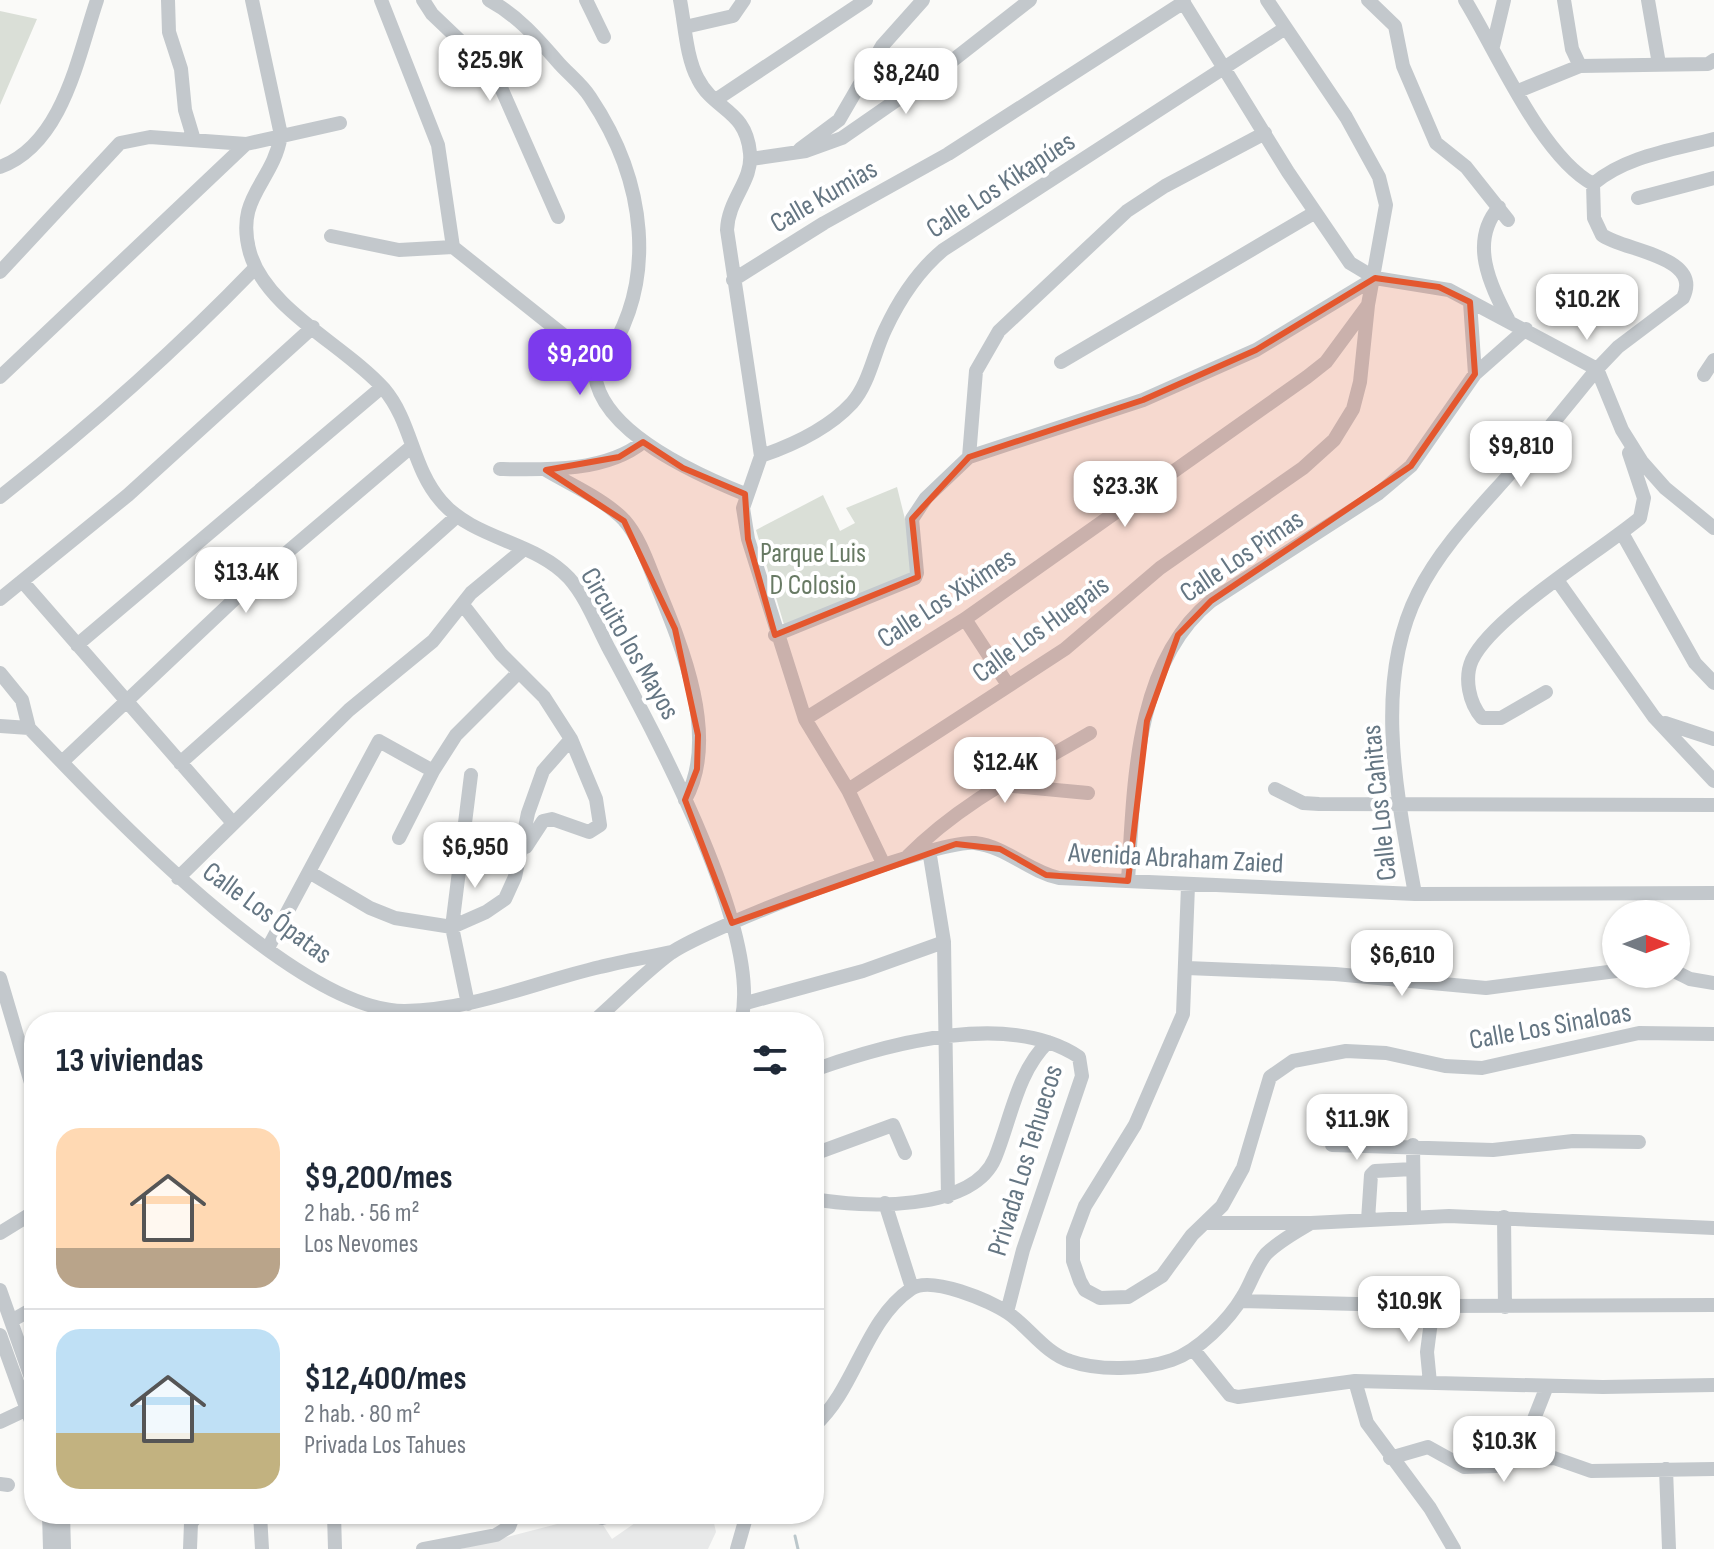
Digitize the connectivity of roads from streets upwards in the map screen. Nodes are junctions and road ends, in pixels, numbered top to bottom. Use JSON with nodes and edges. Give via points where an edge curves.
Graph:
{"nodes":[{"id":1,"x":97,"y":0,"type":"edge"},
{"id":2,"x":168,"y":0,"type":"edge"},
{"id":3,"x":252,"y":0,"type":"edge"},
{"id":4,"x":381,"y":0,"type":"edge"},
{"id":5,"x":423,"y":0,"type":"edge"},
{"id":6,"x":489,"y":0,"type":"edge"},
{"id":7,"x":586,"y":0,"type":"edge"},
{"id":8,"x":680,"y":0,"type":"edge"},
{"id":9,"x":744,"y":0,"type":"edge"},
{"id":10,"x":866,"y":0,"type":"edge"},
{"id":11,"x":923,"y":0,"type":"edge"},
{"id":12,"x":1030,"y":0,"type":"edge"},
{"id":13,"x":1267,"y":0,"type":"edge"},
{"id":14,"x":1368,"y":0,"type":"edge"},
{"id":15,"x":1465,"y":0,"type":"edge"},
{"id":16,"x":1504,"y":0,"type":"edge"},
{"id":17,"x":1564,"y":0,"type":"edge"},
{"id":18,"x":1648,"y":0,"type":"edge"},
{"id":19,"x":1183,"y":1,"type":"edge"},
{"id":20,"x":685,"y":27,"type":"junction"},
{"id":21,"x":1284,"y":29,"type":"junction"},
{"id":22,"x":604,"y":37,"type":"dead end"},
{"id":23,"x":1493,"y":46,"type":"junction"},
{"id":24,"x":1714,"y":60,"type":"edge"},
{"id":25,"x":1659,"y":64,"type":"junction"},
{"id":26,"x":1580,"y":66,"type":"junction"},
{"id":27,"x":1225,"y":67,"type":"junction"},
{"id":28,"x":1518,"y":91,"type":"junction"},
{"id":29,"x":717,"y":99,"type":"junction"},
{"id":30,"x":340,"y":123,"type":"dead end"},
{"id":31,"x":1265,"y":133,"type":"junction"},
{"id":32,"x":281,"y":135,"type":"junction"},
{"id":33,"x":1714,"y":139,"type":"edge"},
{"id":34,"x":194,"y":140,"type":"junction"},
{"id":35,"x":246,"y":144,"type":"junction"},
{"id":36,"x":795,"y":153,"type":"junction"},
{"id":37,"x":751,"y":159,"type":"junction"},
{"id":38,"x":0,"y":167,"type":"edge"},
{"id":39,"x":1714,"y":178,"type":"edge"},
{"id":40,"x":1593,"y":184,"type":"junction"},
{"id":41,"x":1638,"y":198,"type":"dead end"},
{"id":42,"x":1314,"y":213,"type":"junction"},
{"id":43,"x":558,"y":217,"type":"dead end"},
{"id":44,"x":331,"y":236,"type":"dead end"},
{"id":45,"x":453,"y":247,"type":"junction"},
{"id":46,"x":255,"y":268,"type":"junction"},
{"id":47,"x":0,"y":272,"type":"edge"},
{"id":48,"x":1375,"y":278,"type":"junction"},
{"id":49,"x":733,"y":280,"type":"junction"},
{"id":50,"x":1470,"y":302,"type":"junction"},
{"id":51,"x":1368,"y":305,"type":"junction"},
{"id":52,"x":1508,"y":319,"type":"junction"},
{"id":53,"x":313,"y":327,"type":"junction"},
{"id":54,"x":1526,"y":329,"type":"junction"},
{"id":55,"x":1714,"y":360,"type":"edge"},
{"id":56,"x":1061,"y":362,"type":"dead end"},
{"id":57,"x":601,"y":365,"type":"junction"},
{"id":58,"x":1597,"y":369,"type":"junction"},
{"id":59,"x":1475,"y":374,"type":"junction"},
{"id":60,"x":1704,"y":375,"type":"dead end"},
{"id":61,"x":0,"y":377,"type":"edge"},
{"id":62,"x":382,"y":387,"type":"junction"},
{"id":63,"x":1622,"y":430,"type":"junction"},
{"id":64,"x":643,"y":442,"type":"junction"},
{"id":65,"x":411,"y":447,"type":"junction"},
{"id":66,"x":761,"y":456,"type":"junction"},
{"id":67,"x":969,"y":457,"type":"junction"},
{"id":68,"x":500,"y":469,"type":"dead end"},
{"id":69,"x":546,"y":470,"type":"junction"},
{"id":70,"x":745,"y":494,"type":"junction"},
{"id":71,"x":0,"y":497,"type":"edge"},
{"id":72,"x":456,"y":517,"type":"junction"},
{"id":73,"x":1714,"y":528,"type":"edge"},
{"id":74,"x":1622,"y":533,"type":"junction"},
{"id":75,"x":524,"y":549,"type":"junction"},
{"id":76,"x":1557,"y":580,"type":"junction"},
{"id":77,"x":22,"y":581,"type":"junction"},
{"id":78,"x":0,"y":599,"type":"edge"},
{"id":79,"x":463,"y":605,"type":"junction"},
{"id":80,"x":965,"y":619,"type":"junction"},
{"id":81,"x":775,"y":635,"type":"junction"},
{"id":82,"x":77,"y":645,"type":"junction"},
{"id":83,"x":519,"y":672,"type":"junction"},
{"id":84,"x":0,"y":673,"type":"edge"},
{"id":85,"x":1714,"y":683,"type":"edge"},
{"id":86,"x":1008,"y":685,"type":"junction"},
{"id":87,"x":1546,"y":692,"type":"dead end"},
{"id":88,"x":127,"y":702,"type":"junction"},
{"id":89,"x":1654,"y":717,"type":"junction"},
{"id":90,"x":805,"y":719,"type":"junction"},
{"id":91,"x":0,"y":726,"type":"edge"},
{"id":92,"x":29,"y":728,"type":"junction"},
{"id":93,"x":1090,"y":733,"type":"dead end"},
{"id":94,"x":571,"y":739,"type":"junction"},
{"id":95,"x":1714,"y":739,"type":"edge"},
{"id":96,"x":62,"y":762,"type":"junction"},
{"id":97,"x":180,"y":763,"type":"junction"},
{"id":98,"x":433,"y":771,"type":"junction"},
{"id":99,"x":471,"y":775,"type":"dead end"},
{"id":100,"x":1714,"y":781,"type":"edge"},
{"id":101,"x":1001,"y":785,"type":"junction"},
{"id":102,"x":1275,"y":789,"type":"dead end"},
{"id":103,"x":848,"y":790,"type":"junction"},
{"id":104,"x":1088,"y":793,"type":"dead end"},
{"id":105,"x":685,"y":800,"type":"junction"},
{"id":106,"x":1714,"y":805,"type":"edge"},
{"id":107,"x":1399,"y":806,"type":"junction"},
{"id":108,"x":233,"y":823,"type":"junction"},
{"id":109,"x":399,"y":838,"type":"dead end"},
{"id":110,"x":929,"y":850,"type":"junction"},
{"id":111,"x":904,"y":859,"type":"junction"},
{"id":112,"x":518,"y":865,"type":"junction"},
{"id":113,"x":884,"y":865,"type":"junction"},
{"id":114,"x":309,"y":872,"type":"junction"},
{"id":115,"x":178,"y":878,"type":"junction"},
{"id":116,"x":1128,"y":881,"type":"junction"},
{"id":117,"x":1188,"y":886,"type":"junction"},
{"id":118,"x":1714,"y":893,"type":"edge"},
{"id":119,"x":1415,"y":894,"type":"junction"},
{"id":120,"x":732,"y":923,"type":"junction"},
{"id":121,"x":452,"y":927,"type":"junction"},
{"id":122,"x":944,"y":942,"type":"junction"},
{"id":123,"x":268,"y":948,"type":"junction"},
{"id":124,"x":672,"y":952,"type":"junction"},
{"id":125,"x":1187,"y":968,"type":"junction"},
{"id":126,"x":1602,"y":973,"type":"edge"},
{"id":127,"x":0,"y":978,"type":"edge"},
{"id":128,"x":1690,"y":979,"type":"edge"},
{"id":129,"x":1714,"y":983,"type":"edge"},
{"id":130,"x":746,"y":1003,"type":"junction"},
{"id":131,"x":468,"y":1004,"type":"junction"},
{"id":132,"x":604,"y":1012,"type":"edge"},
{"id":133,"x":744,"y":1012,"type":"edge"},
{"id":134,"x":1714,"y":1034,"type":"edge"},
{"id":135,"x":948,"y":1036,"type":"junction"},
{"id":136,"x":1048,"y":1042,"type":"junction"},
{"id":137,"x":24,"y":1059,"type":"edge"},
{"id":138,"x":824,"y":1067,"type":"edge"},
{"id":139,"x":1639,"y":1142,"type":"dead end"},
{"id":140,"x":1332,"y":1145,"type":"dead end"},
{"id":141,"x":1413,"y":1145,"type":"junction"},
{"id":142,"x":824,"y":1150,"type":"edge"},
{"id":143,"x":905,"y":1153,"type":"dead end"},
{"id":144,"x":1413,"y":1169,"type":"junction"},
{"id":145,"x":948,"y":1197,"type":"junction"},
{"id":146,"x":824,"y":1200,"type":"edge"},
{"id":147,"x":885,"y":1203,"type":"junction"},
{"id":148,"x":1414,"y":1217,"type":"junction"},
{"id":149,"x":1504,"y":1217,"type":"junction"},
{"id":150,"x":24,"y":1218,"type":"edge"},
{"id":151,"x":1368,"y":1220,"type":"junction"},
{"id":152,"x":1205,"y":1223,"type":"junction"},
{"id":153,"x":1311,"y":1223,"type":"junction"},
{"id":154,"x":1714,"y":1228,"type":"edge"},
{"id":155,"x":0,"y":1233,"type":"edge"},
{"id":156,"x":912,"y":1288,"type":"junction"},
{"id":157,"x":0,"y":1290,"type":"edge"},
{"id":158,"x":1240,"y":1301,"type":"junction"},
{"id":159,"x":1714,"y":1305,"type":"edge"},
{"id":160,"x":1433,"y":1306,"type":"junction"},
{"id":161,"x":1505,"y":1307,"type":"junction"},
{"id":162,"x":1007,"y":1312,"type":"junction"},
{"id":163,"x":24,"y":1314,"type":"edge"},
{"id":164,"x":11,"y":1321,"type":"junction"},
{"id":165,"x":0,"y":1335,"type":"edge"},
{"id":166,"x":1193,"y":1349,"type":"junction"},
{"id":167,"x":24,"y":1358,"type":"edge"},
{"id":168,"x":1355,"y":1381,"type":"junction"},
{"id":169,"x":1430,"y":1383,"type":"junction"},
{"id":170,"x":1714,"y":1385,"type":"edge"},
{"id":171,"x":1547,"y":1386,"type":"junction"},
{"id":172,"x":24,"y":1391,"type":"edge"},
{"id":173,"x":24,"y":1410,"type":"edge"},
{"id":174,"x":824,"y":1415,"type":"edge"},
{"id":175,"x":0,"y":1422,"type":"edge"},
{"id":176,"x":1390,"y":1458,"type":"junction"},
{"id":177,"x":1505,"y":1461,"type":"junction"},
{"id":178,"x":1666,"y":1469,"type":"junction"},
{"id":179,"x":1714,"y":1469,"type":"edge"},
{"id":180,"x":49,"y":1524,"type":"edge"},
{"id":181,"x":63,"y":1524,"type":"edge"},
{"id":182,"x":193,"y":1524,"type":"edge"},
{"id":183,"x":261,"y":1524,"type":"edge"},
{"id":184,"x":334,"y":1524,"type":"edge"},
{"id":185,"x":510,"y":1524,"type":"edge"},
{"id":186,"x":744,"y":1524,"type":"edge"},
{"id":187,"x":50,"y":1549,"type":"edge"},
{"id":188,"x":64,"y":1549,"type":"edge"},
{"id":189,"x":190,"y":1549,"type":"edge"},
{"id":190,"x":262,"y":1549,"type":"edge"},
{"id":191,"x":335,"y":1549,"type":"edge"},
{"id":192,"x":423,"y":1549,"type":"edge"},
{"id":193,"x":737,"y":1549,"type":"edge"},
{"id":194,"x":1454,"y":1549,"type":"edge"},
{"id":195,"x":1669,"y":1549,"type":"edge"}],
"edges":[{"from":1,"to":38,"type":"street","via":[[71,75],[42,136]]},
{"from":2,"to":34,"type":"street","via":[[169,32]]},
{"from":3,"to":32,"type":"street"},
{"from":4,"to":45,"type":"street","via":[[438,145]]},
{"from":5,"to":43,"type":"street","via":[[495,74]]},
{"from":6,"to":57,"type":"street","via":[[540,40],[588,94],[609,128],[634,190],[638,278],[624,328]]},
{"from":7,"to":22,"type":"street"},
{"from":8,"to":20,"type":"street"},
{"from":9,"to":20,"type":"street","via":[[733,16]]},
{"from":10,"to":29,"type":"street"},
{"from":11,"to":36,"type":"street","via":[[882,46],[839,120]]},
{"from":12,"to":36,"type":"street","name":"Calle Kumias","via":[[842,138]]},
{"from":13,"to":21,"type":"street","name":"Calle Los Xiximes"},
{"from":14,"to":52,"type":"street","via":[[1395,26],[1403,66],[1436,143],[1466,167],[1503,214],[1486,231],[1483,250],[1486,271]]},
{"from":15,"to":23,"type":"street"},
{"from":16,"to":23,"type":"street"},
{"from":17,"to":26,"type":"street"},
{"from":18,"to":25,"type":"street"},
{"from":19,"to":27,"type":"street"},
{"from":19,"to":49,"type":"street","name":"Calle Kumias","via":[[948,154]]},
{"from":20,"to":29,"type":"street","via":[[695,73]]},
{"from":21,"to":27,"type":"street","name":"Calle Los Kikapúes"},
{"from":21,"to":48,"type":"street","name":"Calle Los Xiximes","via":[[1346,117],[1384,191]]},
{"from":23,"to":28,"type":"street"},
{"from":24,"to":25,"type":"street"},
{"from":25,"to":26,"type":"street"},
{"from":26,"to":28,"type":"street"},
{"from":27,"to":31,"type":"street"},
{"from":27,"to":66,"type":"street","name":"Calle Los Kikapúes","via":[[925,265],[885,329],[854,401],[799,442]]},
{"from":28,"to":40,"type":"street","via":[[1571,171]]},
{"from":29,"to":37,"type":"street","via":[[743,127]]},
{"from":30,"to":32,"type":"street"},
{"from":31,"to":42,"type":"street"},
{"from":31,"to":67,"type":"street","via":[[1127,211],[999,331],[976,371]]},
{"from":32,"to":35,"type":"street"},
{"from":32,"to":46,"type":"street","via":[[246,214]]},
{"from":33,"to":40,"type":"street","via":[[1632,161]]},
{"from":34,"to":35,"type":"street"},
{"from":34,"to":47,"type":"street","via":[[150,137],[120,143]]},
{"from":35,"to":61,"type":"street"},
{"from":36,"to":37,"type":"street","name":"Calle Kumias"},
{"from":37,"to":49,"type":"street","via":[[728,217]]},
{"from":39,"to":41,"type":"street"},
{"from":40,"to":58,"type":"street","name":"Calle Los Cahitas","via":[[1594,218],[1602,235],[1669,261],[1684,274],[1686,291]]},
{"from":42,"to":48,"type":"street","via":[[1350,263]]},
{"from":42,"to":56,"type":"street"},
{"from":44,"to":45,"type":"street","via":[[399,250]]},
{"from":45,"to":57,"type":"street"},
{"from":46,"to":53,"type":"street","name":"Circuito los Mayos"},
{"from":46,"to":71,"type":"street","via":[[180,346]]},
{"from":48,"to":50,"type":"street","via":[[1439,287]]},
{"from":48,"to":51,"type":"street","name":"Calle Los Xiximes"},
{"from":48,"to":67,"type":"street","via":[[1256,350],[1143,400]]},
{"from":49,"to":66,"type":"street"},
{"from":50,"to":52,"type":"street"},
{"from":50,"to":59,"type":"street"},
{"from":51,"to":80,"type":"street","name":"Calle Los Xiximes","via":[[1317,370]]},
{"from":51,"to":86,"type":"street","name":"Calle Los Huepais","via":[[1360,382],[1353,409],[1334,440],[1303,468],[1160,568],[1092,629]]},
{"from":52,"to":54,"type":"street"},
{"from":53,"to":62,"type":"street","name":"Circuito los Mayos"},
{"from":53,"to":77,"type":"street","via":[[128,495]]},
{"from":54,"to":58,"type":"street"},
{"from":54,"to":59,"type":"street","name":"Calle Los Pimas"},
{"from":55,"to":60,"type":"street"},
{"from":57,"to":64,"type":"street","via":[[595,375],[599,392]]},
{"from":58,"to":63,"type":"street"},
{"from":58,"to":107,"type":"street","name":"Calle Los Cahitas","via":[[1440,557],[1416,596],[1394,688]]},
{"from":59,"to":116,"type":"street","name":"Calle Los Pimas","via":[[1398,479],[1211,601],[1178,635],[1147,721]]},
{"from":62,"to":65,"type":"street","name":"Circuito los Mayos","via":[[395,404]]},
{"from":62,"to":82,"type":"street"},
{"from":63,"to":73,"type":"street","via":[[1653,476]]},
{"from":63,"to":74,"type":"street","via":[[1644,505],[1640,518]]},
{"from":64,"to":69,"type":"street","via":[[619,457]]},
{"from":64,"to":70,"type":"street","via":[[683,468]]},
{"from":65,"to":72,"type":"street","name":"Circuito los Mayos","via":[[429,486]]},
{"from":65,"to":88,"type":"street","via":[[257,578]]},
{"from":66,"to":70,"type":"street"},
{"from":67,"to":81,"type":"street","via":[[912,519],[915,578]]},
{"from":68,"to":69,"type":"street"},
{"from":69,"to":105,"type":"street","via":[[611,509],[643,553],[686,660],[695,700],[697,769]]},
{"from":70,"to":81,"type":"street","via":[[748,539]]},
{"from":72,"to":75,"type":"street","name":"Circuito los Mayos"},
{"from":72,"to":97,"type":"street"},
{"from":74,"to":76,"type":"street"},
{"from":74,"to":85,"type":"street","via":[[1695,663]]},
{"from":75,"to":79,"type":"street"},
{"from":75,"to":105,"type":"street","name":"Circuito los Mayos","via":[[563,572],[580,592]]},
{"from":76,"to":87,"type":"street","via":[[1479,650],[1468,679],[1478,714],[1487,720],[1516,711]]},
{"from":76,"to":89,"type":"street"},
{"from":77,"to":78,"type":"street"},
{"from":77,"to":82,"type":"street"},
{"from":79,"to":83,"type":"street"},
{"from":79,"to":108,"type":"street","via":[[423,651],[349,710]]},
{"from":80,"to":86,"type":"street"},
{"from":80,"to":90,"type":"street","name":"Calle Los Xiximes"},
{"from":81,"to":90,"type":"street"},
{"from":82,"to":88,"type":"street"},
{"from":83,"to":94,"type":"street","via":[[544,697]]},
{"from":83,"to":98,"type":"street","via":[[465,724]]},
{"from":84,"to":92,"type":"street","name":"Calle Los Ópatas","via":[[22,700]]},
{"from":86,"to":103,"type":"street","name":"Calle Los Huepais"},
{"from":88,"to":96,"type":"street"},
{"from":88,"to":97,"type":"street"},
{"from":89,"to":95,"type":"street"},
{"from":89,"to":100,"type":"street"},
{"from":90,"to":103,"type":"street"},
{"from":91,"to":92,"type":"street"},
{"from":92,"to":96,"type":"street","name":"Calle Los Ópatas"},
{"from":93,"to":101,"type":"street"},
{"from":94,"to":112,"type":"street","via":[[543,771]]},
{"from":94,"to":112,"type":"street","via":[[596,799],[600,825],[585,833],[552,819],[543,821]]},
{"from":96,"to":115,"type":"street","name":"Calle Los Ópatas"},
{"from":97,"to":108,"type":"street"},
{"from":98,"to":109,"type":"street"},
{"from":98,"to":114,"type":"street","via":[[379,741]]},
{"from":99,"to":121,"type":"street"},
{"from":101,"to":104,"type":"street"},
{"from":101,"to":111,"type":"street","via":[[935,829]]},
{"from":102,"to":107,"type":"street","via":[[1303,803]]},
{"from":103,"to":113,"type":"street"},
{"from":105,"to":120,"type":"street","name":"Circuito los Mayos"},
{"from":106,"to":107,"type":"street"},
{"from":107,"to":119,"type":"street","name":"Calle Los Cahitas"},
{"from":108,"to":115,"type":"street"},
{"from":110,"to":111,"type":"street","name":"Avenida Abraham Zaied"},
{"from":110,"to":116,"type":"street","name":"Avenida Abraham Zaied","via":[[973,843],[1000,849],[1046,875]]},
{"from":110,"to":122,"type":"street"},
{"from":111,"to":113,"type":"street","name":"Avenida Abraham Zaied"},
{"from":112,"to":121,"type":"street","via":[[505,899]]},
{"from":113,"to":120,"type":"street","name":"Avenida Abraham Zaied"},
{"from":114,"to":121,"type":"street","via":[[395,918]]},
{"from":114,"to":123,"type":"street"},
{"from":115,"to":123,"type":"street","name":"Calle Los Ópatas"},
{"from":116,"to":117,"type":"street","name":"Avenida Abraham Zaied"},
{"from":117,"to":119,"type":"street","name":"Avenida Abraham Zaied"},
{"from":117,"to":125,"type":"street"},
{"from":118,"to":119,"type":"street","name":"Avenida Abraham Zaied"},
{"from":120,"to":124,"type":"street","name":"Avenida Abraham Zaied"},
{"from":120,"to":130,"type":"street","name":"Circuito los Mayos"},
{"from":121,"to":131,"type":"street"},
{"from":122,"to":130,"type":"street"},
{"from":122,"to":135,"type":"street"},
{"from":123,"to":131,"type":"street","name":"Calle Los Ópatas","via":[[302,975],[369,1004],[403,1011]]},
{"from":124,"to":131,"type":"street","name":"Calle Los Ópatas"},
{"from":124,"to":132,"type":"street","name":"Avenida Abraham Zaied"},
{"from":125,"to":126,"type":"street","via":[[1486,988]]},
{"from":125,"to":152,"type":"street","name":"Calle Los Sinaloas","via":[[1183,1014],[1174,1040],[1073,1238],[1080,1281],[1092,1295],[1119,1299],[1146,1287],[1162,1276]]},
{"from":127,"to":137,"type":"street"},
{"from":128,"to":129,"type":"street"},
{"from":130,"to":133,"type":"street"},
{"from":134,"to":152,"type":"street","name":"Calle Los Sinaloas","via":[[1639,1033],[1482,1068],[1346,1051],[1293,1061],[1270,1077],[1233,1191]]},
{"from":135,"to":136,"type":"street","name":"Privada Los Tehuecos","via":[[1015,1036]]},
{"from":135,"to":138,"type":"street","name":"Privada Los Tehuecos","via":[[891,1045]]},
{"from":135,"to":145,"type":"street"},
{"from":136,"to":145,"type":"street","via":[[1028,1068],[990,1169],[976,1185]]},
{"from":136,"to":162,"type":"street","name":"Privada Los Tehuecos","via":[[1079,1057],[1082,1076]]},
{"from":139,"to":141,"type":"street","via":[[1573,1141],[1493,1150]]},
{"from":140,"to":141,"type":"street"},
{"from":141,"to":144,"type":"street"},
{"from":142,"to":143,"type":"street","via":[[893,1125]]},
{"from":144,"to":148,"type":"street"},
{"from":144,"to":151,"type":"street","via":[[1371,1175]]},
{"from":145,"to":147,"type":"street"},
{"from":146,"to":147,"type":"street"},
{"from":147,"to":156,"type":"street"},
{"from":148,"to":149,"type":"street"},
{"from":148,"to":151,"type":"street"},
{"from":149,"to":154,"type":"street"},
{"from":149,"to":161,"type":"street"},
{"from":150,"to":155,"type":"street"},
{"from":151,"to":153,"type":"street"},
{"from":152,"to":153,"type":"street"},
{"from":153,"to":158,"type":"street","via":[[1265,1255]]},
{"from":156,"to":162,"type":"street","via":[[933,1285],[958,1291]]},
{"from":156,"to":174,"type":"street","via":[[891,1307]]},
{"from":157,"to":164,"type":"street"},
{"from":158,"to":160,"type":"street"},
{"from":158,"to":166,"type":"street"},
{"from":159,"to":161,"type":"street"},
{"from":160,"to":161,"type":"street"},
{"from":160,"to":169,"type":"street","via":[[1427,1352]]},
{"from":162,"to":166,"type":"street","via":[[1054,1353],[1095,1367],[1168,1362]]},
{"from":163,"to":164,"type":"street"},
{"from":164,"to":167,"type":"street"},
{"from":165,"to":172,"type":"street"},
{"from":166,"to":168,"type":"street","via":[[1235,1396]]},
{"from":168,"to":169,"type":"street"},
{"from":168,"to":176,"type":"street","via":[[1367,1423]]},
{"from":169,"to":171,"type":"street"},
{"from":170,"to":171,"type":"street"},
{"from":171,"to":177,"type":"street","via":[[1530,1429]]},
{"from":173,"to":175,"type":"street"},
{"from":176,"to":177,"type":"street","via":[[1428,1447],[1464,1467],[1491,1468]]},
{"from":176,"to":194,"type":"street"},
{"from":177,"to":178,"type":"street","via":[[1554,1458],[1591,1471]]},
{"from":178,"to":179,"type":"street"},
{"from":178,"to":195,"type":"street"},
{"from":180,"to":187,"type":"street"},
{"from":181,"to":188,"type":"street"},
{"from":182,"to":189,"type":"street"},
{"from":183,"to":190,"type":"street"},
{"from":184,"to":191,"type":"street"},
{"from":185,"to":192,"type":"street","via":[[496,1535]]},
{"from":186,"to":193,"type":"street"}]}
